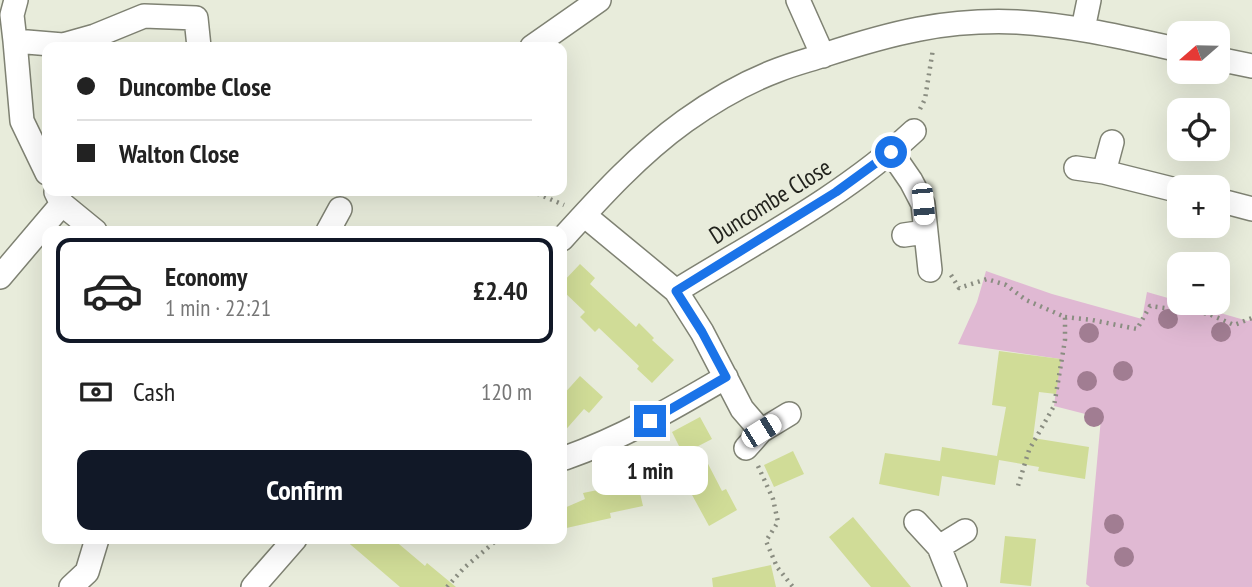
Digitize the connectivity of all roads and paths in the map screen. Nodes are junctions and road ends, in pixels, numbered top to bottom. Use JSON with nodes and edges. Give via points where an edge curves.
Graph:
{"nodes":[{"id":1,"x":599,"y":0,"type":"edge"},
{"id":2,"x":798,"y":0,"type":"edge"},
{"id":3,"x":1089,"y":0,"type":"edge"},
{"id":4,"x":10,"y":9,"type":"edge"},
{"id":5,"x":942,"y":25,"type":"junction"},
{"id":6,"x":1083,"y":29,"type":"junction"},
{"id":7,"x":15,"y":41,"type":"junction"},
{"id":8,"x":74,"y":42,"type":"edge"},
{"id":9,"x":199,"y":42,"type":"edge"},
{"id":10,"x":539,"y":42,"type":"edge"},
{"id":11,"x":42,"y":43,"type":"edge"},
{"id":12,"x":1167,"y":47,"type":"edge"},
{"id":13,"x":823,"y":55,"type":"junction"},
{"id":14,"x":1230,"y":61,"type":"edge"},
{"id":15,"x":1252,"y":66,"type":"edge"},
{"id":16,"x":914,"y":131,"type":"joint"},
{"id":17,"x":1112,"y":142,"type":"dead end"},
{"id":18,"x":891,"y":152,"type":"junction"},
{"id":19,"x":42,"y":163,"type":"edge"},
{"id":20,"x":1076,"y":168,"type":"dead end"},
{"id":21,"x":1104,"y":172,"type":"junction"},
{"id":22,"x":1167,"y":188,"type":"edge"},
{"id":23,"x":542,"y":196,"type":"edge"},
{"id":24,"x":59,"y":197,"type":"edge"},
{"id":25,"x":1230,"y":203,"type":"edge"},
{"id":26,"x":340,"y":209,"type":"dead end"},
{"id":27,"x":1252,"y":209,"type":"edge"},
{"id":28,"x":584,"y":215,"type":"junction"},
{"id":29,"x":90,"y":226,"type":"edge"},
{"id":30,"x":332,"y":226,"type":"edge"},
{"id":31,"x":567,"y":234,"type":"edge"},
{"id":32,"x":922,"y":247,"type":"joint"},
{"id":33,"x":0,"y":277,"type":"edge"},
{"id":34,"x":676,"y":291,"type":"junction"},
{"id":35,"x":1065,"y":317,"type":"junction"},
{"id":36,"x":1252,"y":318,"type":"edge"},
{"id":37,"x":726,"y":377,"type":"junction"},
{"id":38,"x":789,"y":414,"type":"dead end"},
{"id":39,"x":754,"y":440,"type":"junction"},
{"id":40,"x":567,"y":462,"type":"edge"},
{"id":41,"x":1018,"y":486,"type":"dead end"},
{"id":42,"x":916,"y":522,"type":"dead end"},
{"id":43,"x":965,"y":531,"type":"dead end"},
{"id":44,"x":95,"y":544,"type":"edge"},
{"id":45,"x":291,"y":544,"type":"edge"},
{"id":46,"x":492,"y":544,"type":"edge"},
{"id":47,"x":939,"y":547,"type":"junction"},
{"id":48,"x":71,"y":587,"type":"edge"},
{"id":49,"x":253,"y":587,"type":"edge"},
{"id":50,"x":447,"y":587,"type":"edge"},
{"id":51,"x":793,"y":587,"type":"edge"},
{"id":52,"x":954,"y":587,"type":"edge"}],
"edges":[{"from":1,"to":10,"type":"street"},
{"from":2,"to":13,"type":"street"},
{"from":3,"to":6,"type":"street"},
{"from":4,"to":7,"type":"street"},
{"from":5,"to":6,"type":"street","via":[[1018,22]]},
{"from":5,"to":13,"type":"street","via":[[875,38]]},
{"from":5,"to":16,"type":"path"},
{"from":6,"to":12,"type":"street"},
{"from":7,"to":11,"type":"street"},
{"from":7,"to":19,"type":"street","via":[[22,121]]},
{"from":8,"to":9,"type":"street","via":[[144,16],[201,10]]},
{"from":13,"to":28,"type":"street","via":[[778,70],[687,120],[654,145]]},
{"from":14,"to":15,"type":"street"},
{"from":16,"to":18,"type":"street","name":"Duncombe Close"},
{"from":17,"to":21,"type":"street"},
{"from":18,"to":32,"type":"street","via":[[923,204]]},
{"from":18,"to":34,"type":"street","name":"Duncombe Close"},
{"from":20,"to":21,"type":"street"},
{"from":21,"to":22,"type":"street"},
{"from":23,"to":28,"type":"path"},
{"from":24,"to":29,"type":"street"},
{"from":24,"to":33,"type":"street"},
{"from":25,"to":27,"type":"street"},
{"from":26,"to":30,"type":"street"},
{"from":28,"to":31,"type":"street"},
{"from":28,"to":34,"type":"street"},
{"from":32,"to":35,"type":"path","via":[[947,269],[959,288],[987,279]]},
{"from":34,"to":37,"type":"street"},
{"from":35,"to":36,"type":"path","via":[[1137,329],[1150,306],[1209,314],[1234,326]]},
{"from":35,"to":41,"type":"path","via":[[1054,406],[1029,450]]},
{"from":37,"to":39,"type":"street"},
{"from":37,"to":40,"type":"street"},
{"from":38,"to":39,"type":"street"},
{"from":39,"to":51,"type":"path","via":[[778,522],[766,541],[777,567]]},
{"from":42,"to":47,"type":"street"},
{"from":43,"to":47,"type":"street"},
{"from":44,"to":48,"type":"street","via":[[87,572]]},
{"from":45,"to":49,"type":"street"},
{"from":46,"to":50,"type":"path"},
{"from":47,"to":52,"type":"street"}]}
